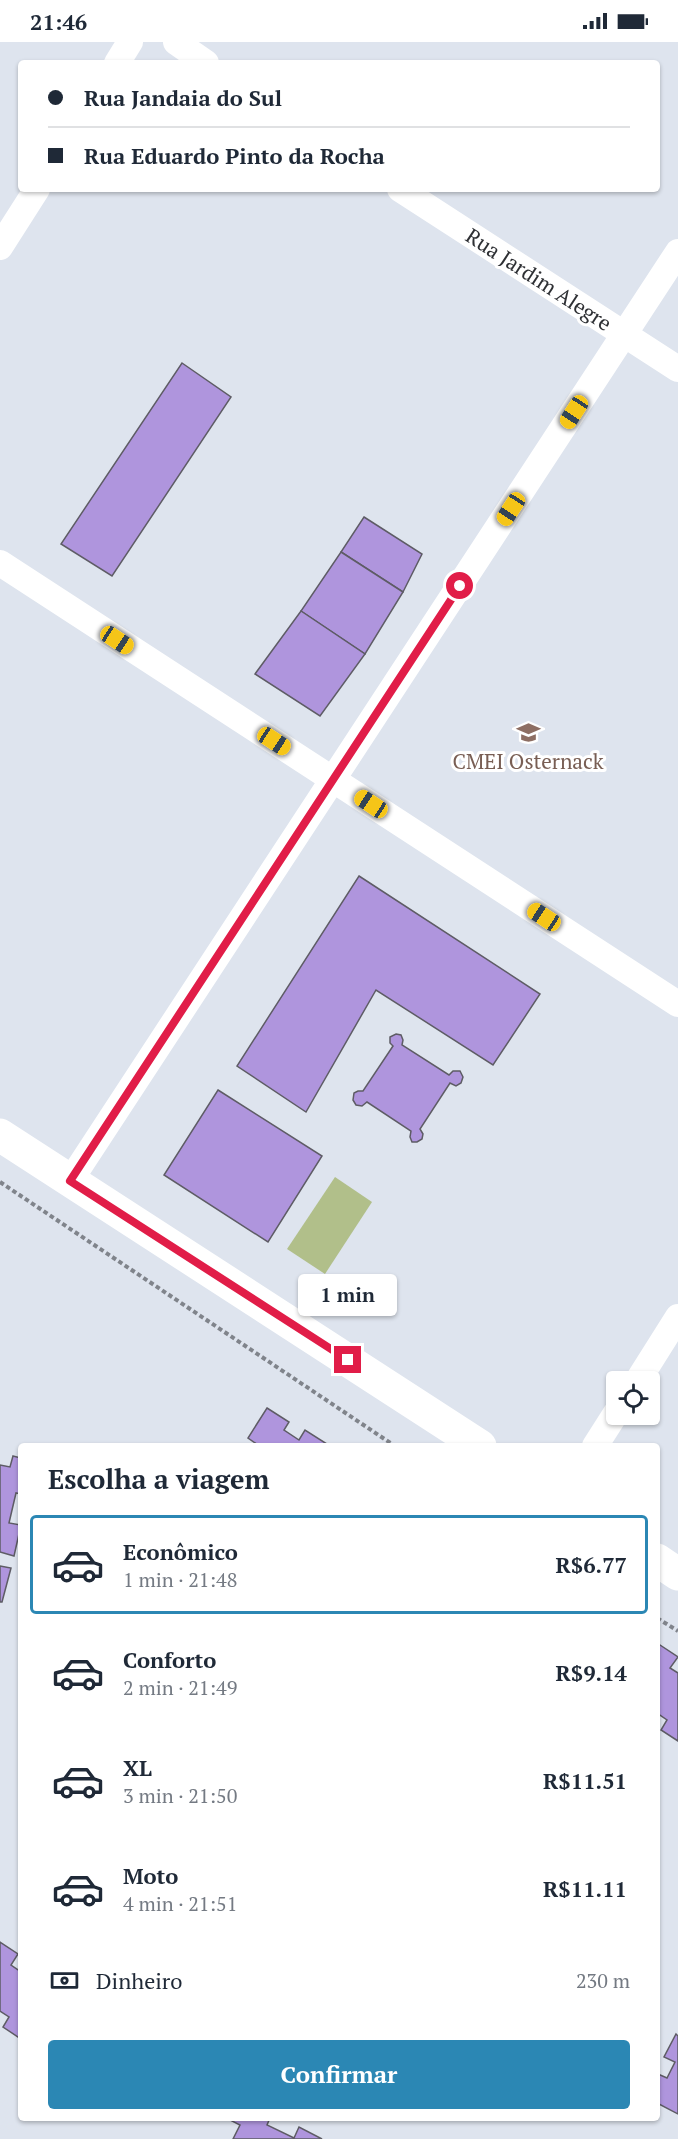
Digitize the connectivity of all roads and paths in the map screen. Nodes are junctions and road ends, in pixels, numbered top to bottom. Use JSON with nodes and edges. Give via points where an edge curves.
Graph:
{"nodes":[{"id":1,"x":130,"y":42,"type":"edge"},
{"id":2,"x":176,"y":42,"type":"edge"},
{"id":3,"x":119,"y":60,"type":"edge"},
{"id":4,"x":202,"y":60,"type":"edge"},
{"id":5,"x":35,"y":192,"type":"edge"},
{"id":6,"x":405,"y":192,"type":"edge"},
{"id":7,"x":0,"y":247,"type":"edge"},
{"id":8,"x":678,"y":252,"type":"edge"},
{"id":9,"x":625,"y":334,"type":"junction"},
{"id":10,"x":678,"y":369,"type":"edge"},
{"id":11,"x":0,"y":563,"type":"edge"},
{"id":12,"x":333,"y":779,"type":"junction"},
{"id":13,"x":678,"y":1004,"type":"edge"},
{"id":14,"x":0,"y":1135,"type":"edge"},
{"id":15,"x":70,"y":1181,"type":"junction"},
{"id":16,"x":0,"y":1182,"type":"edge"},
{"id":17,"x":678,"y":1317,"type":"edge"},
{"id":18,"x":644,"y":1371,"type":"edge"},
{"id":19,"x":608,"y":1425,"type":"edge"},
{"id":20,"x":391,"y":1443,"type":"edge"},
{"id":21,"x":475,"y":1443,"type":"edge"},
{"id":22,"x":597,"y":1443,"type":"edge"},
{"id":23,"x":660,"y":1562,"type":"edge"},
{"id":24,"x":678,"y":1574,"type":"edge"},
{"id":25,"x":660,"y":1620,"type":"edge"},
{"id":26,"x":678,"y":1631,"type":"edge"}],
"edges":[{"from":1,"to":3,"type":"street"},
{"from":2,"to":4,"type":"street"},
{"from":5,"to":7,"type":"street"},
{"from":6,"to":9,"type":"street","name":"Rua Jardim Alegre"},
{"from":8,"to":9,"type":"street"},
{"from":9,"to":10,"type":"street","name":"Rua Jardim Alegre"},
{"from":9,"to":12,"type":"street"},
{"from":11,"to":12,"type":"street"},
{"from":12,"to":13,"type":"street"},
{"from":12,"to":15,"type":"street"},
{"from":14,"to":15,"type":"main road"},
{"from":15,"to":21,"type":"main road"},
{"from":16,"to":20,"type":"path"},
{"from":17,"to":18,"type":"street"},
{"from":19,"to":22,"type":"street"},
{"from":23,"to":24,"type":"main road"},
{"from":25,"to":26,"type":"path"}]}
